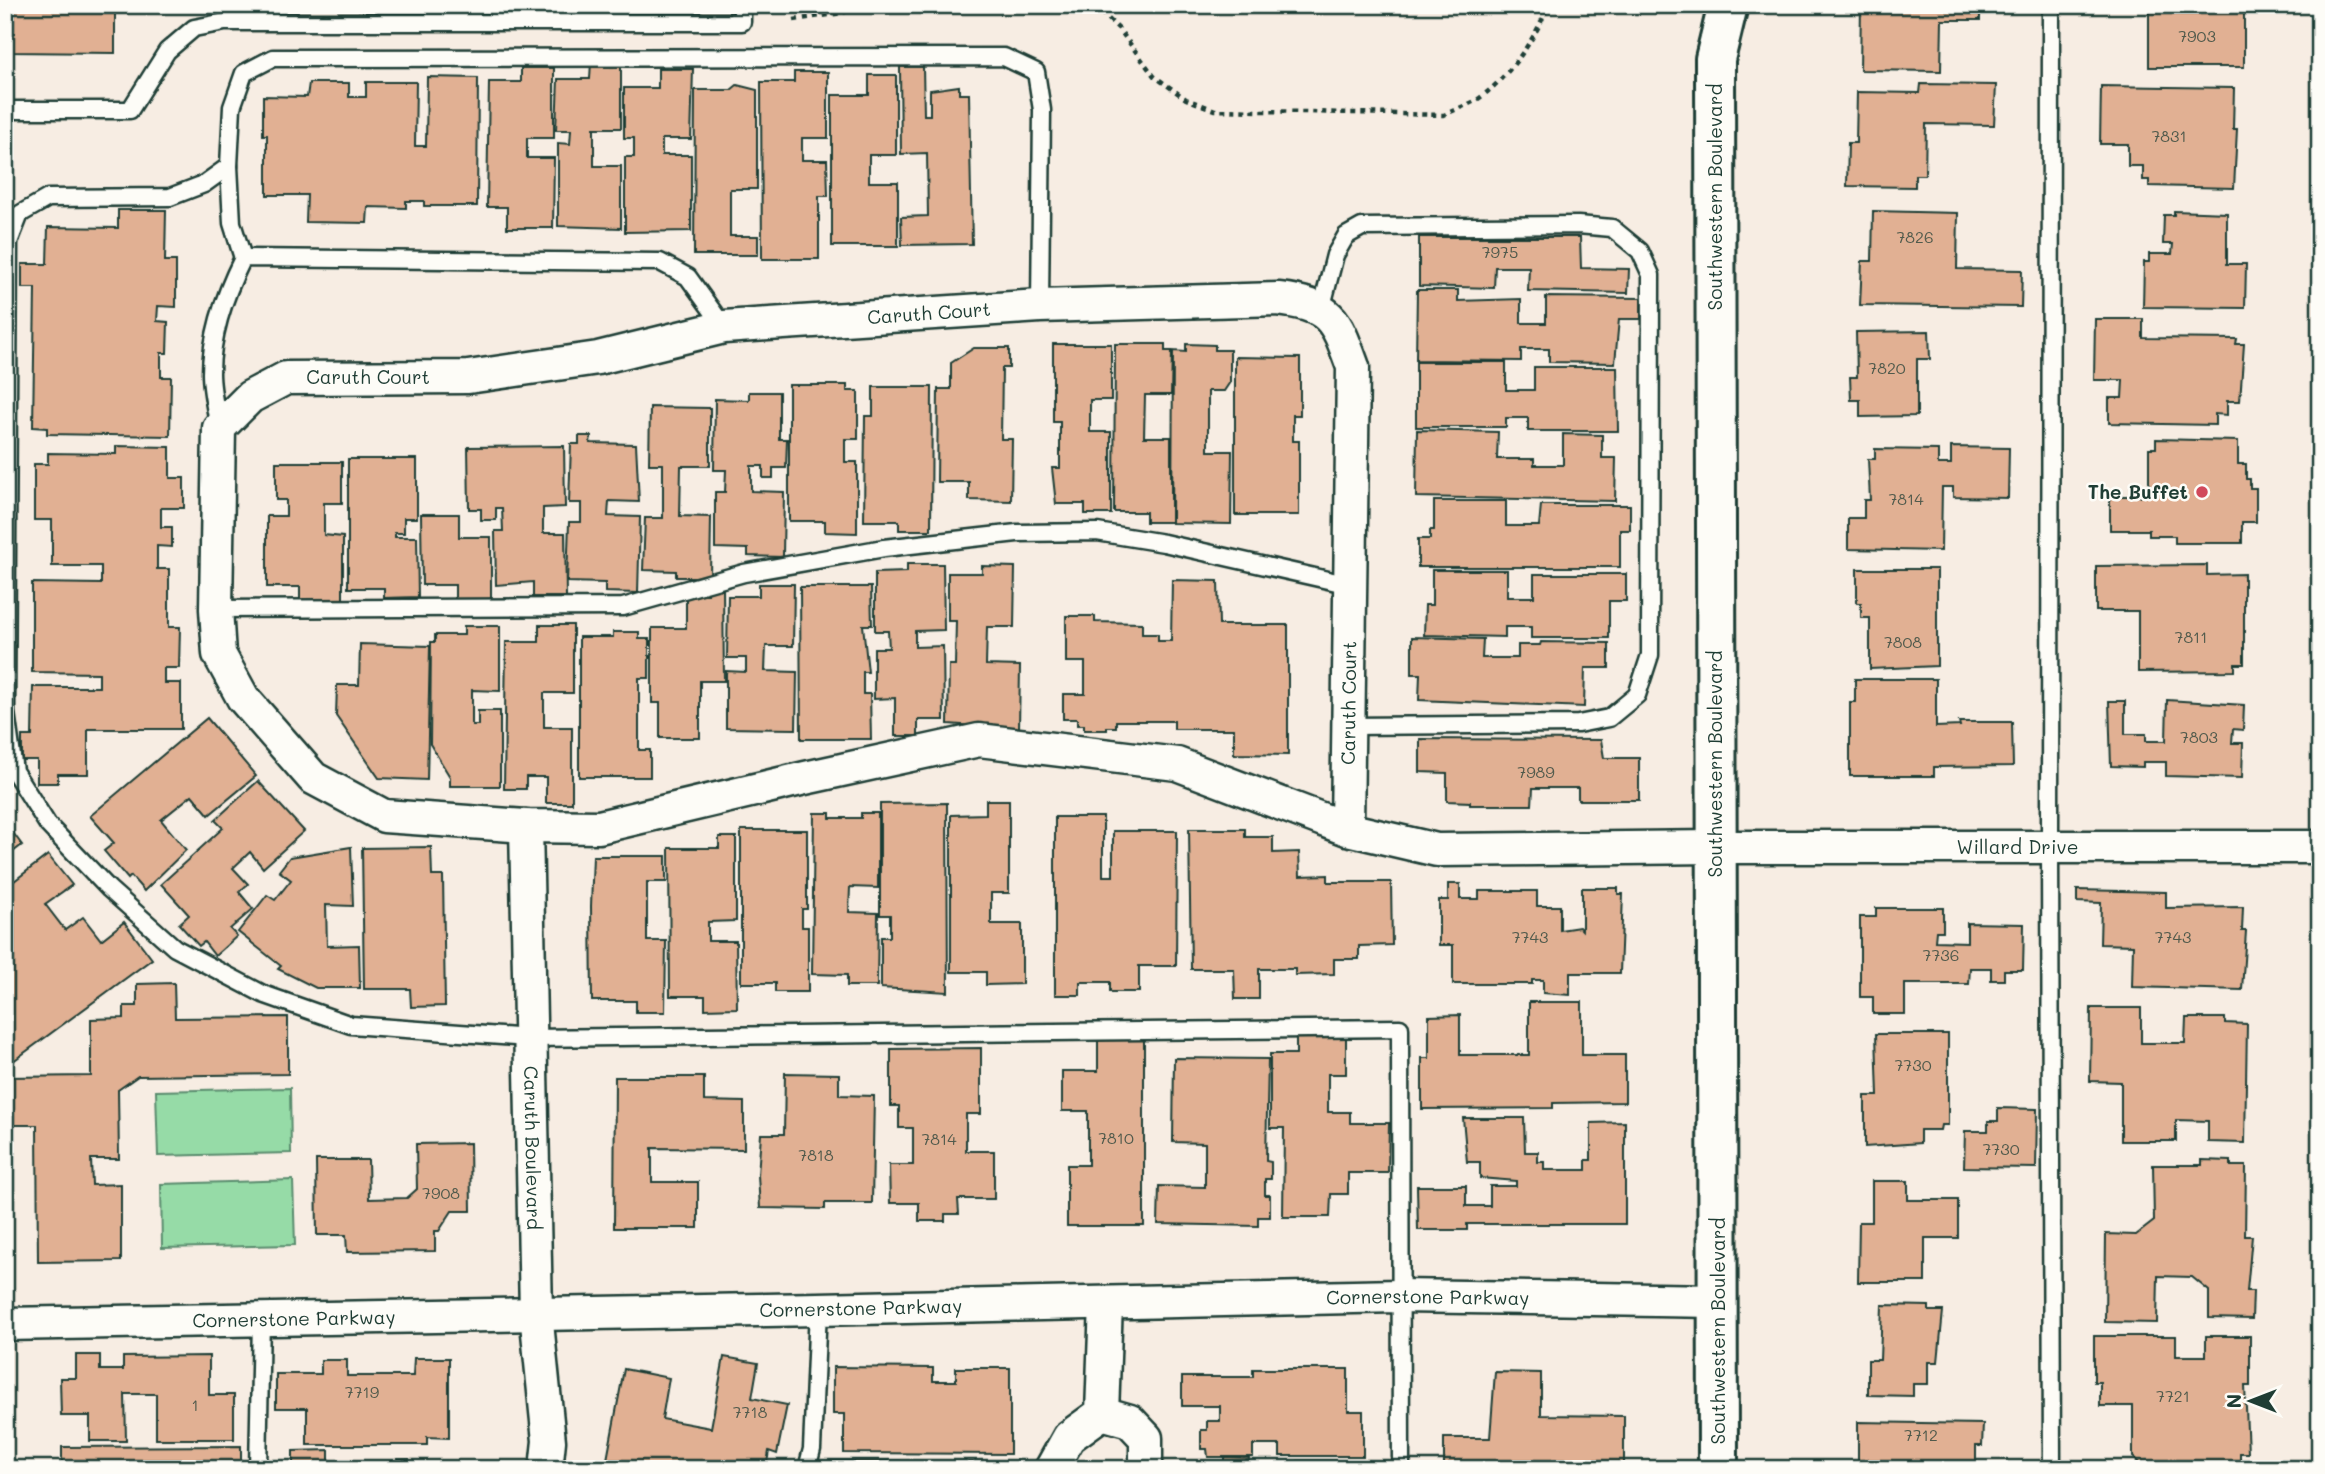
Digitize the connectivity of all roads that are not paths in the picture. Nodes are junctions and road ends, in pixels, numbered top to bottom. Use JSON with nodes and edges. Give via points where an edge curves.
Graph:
{"nodes":[{"id":1,"x":742,"y":5,"type":"edge"},
{"id":2,"x":1702,"y":5,"type":"edge"},
{"id":3,"x":1728,"y":5,"type":"edge"},
{"id":4,"x":2051,"y":5,"type":"edge"},
{"id":5,"x":336,"y":13,"type":"edge"},
{"id":6,"x":422,"y":13,"type":"edge"},
{"id":7,"x":1715,"y":60,"type":"junction"},
{"id":8,"x":5,"y":110,"type":"edge"},
{"id":9,"x":229,"y":166,"type":"junction"},
{"id":10,"x":243,"y":258,"type":"junction"},
{"id":11,"x":1040,"y":306,"type":"junction"},
{"id":12,"x":1321,"y":310,"type":"junction"},
{"id":13,"x":724,"y":327,"type":"junction"},
{"id":14,"x":219,"y":428,"type":"junction"},
{"id":15,"x":1350,"y":585,"type":"junction"},
{"id":16,"x":216,"y":609,"type":"junction"},
{"id":17,"x":1348,"y":726,"type":"junction"},
{"id":18,"x":526,"y":826,"type":"junction"},
{"id":19,"x":1347,"y":829,"type":"junction"},
{"id":20,"x":1715,"y":847,"type":"junction"},
{"id":21,"x":2320,"y":847,"type":"edge"},
{"id":22,"x":2050,"y":848,"type":"junction"},
{"id":23,"x":529,"y":1038,"type":"junction"},
{"id":24,"x":1399,"y":1296,"type":"junction"},
{"id":25,"x":1718,"y":1301,"type":"junction"},
{"id":26,"x":1106,"y":1303,"type":"junction"},
{"id":27,"x":818,"y":1310,"type":"junction"},
{"id":28,"x":536,"y":1313,"type":"junction"},
{"id":29,"x":261,"y":1319,"type":"junction"},
{"id":30,"x":5,"y":1324,"type":"edge"},
{"id":31,"x":1102,"y":1413,"type":"junction"},
{"id":32,"x":258,"y":1469,"type":"edge"},
{"id":33,"x":546,"y":1469,"type":"edge"},
{"id":34,"x":807,"y":1469,"type":"edge"},
{"id":35,"x":1051,"y":1469,"type":"edge"},
{"id":36,"x":1146,"y":1469,"type":"edge"},
{"id":37,"x":1401,"y":1469,"type":"edge"},
{"id":38,"x":1718,"y":1469,"type":"edge"},
{"id":39,"x":2052,"y":1469,"type":"edge"}],
"edges":[{"from":1,"to":6,"type":"lane","via":[[742,22]]},
{"from":2,"to":7,"type":"street","name":"Southwestern Boulevard"},
{"from":3,"to":7,"type":"street","name":"Southwestern Boulevard"},
{"from":4,"to":22,"type":"lane"},
{"from":5,"to":6,"type":"lane"},
{"from":5,"to":8,"type":"lane","via":[[194,29],[167,51],[130,110]]},
{"from":7,"to":20,"type":"street","name":"Southwestern Boulevard"},
{"from":9,"to":10,"type":"lane","via":[[232,223]]},
{"from":9,"to":11,"type":"lane","via":[[232,107],[244,73],[273,58],[1004,57],[1036,72],[1042,110]]},
{"from":9,"to":23,"type":"lane","via":[[204,184],[170,197],[48,198],[20,214],[9,243],[6,712],[14,772],[48,825],[109,889],[175,948],[263,995],[351,1025]]},
{"from":10,"to":13,"type":"lane","via":[[660,262],[688,277]]},
{"from":10,"to":14,"type":"lane","via":[[216,326],[211,373]]},
{"from":11,"to":12,"type":"street","name":"Caruth Court","via":[[1278,299]]},
{"from":11,"to":13,"type":"street","name":"Caruth Court"},
{"from":12,"to":15,"type":"street","name":"Caruth Court","via":[[1338,326],[1353,367]]},
{"from":12,"to":17,"type":"lane","via":[[1335,255],[1346,236],[1362,227],[1612,228],[1640,251],[1651,275],[1650,655],[1637,695],[1609,718],[1578,724]]},
{"from":13,"to":14,"type":"street","name":"Caruth Court","via":[[598,358],[468,377],[286,378],[250,397]]},
{"from":14,"to":16,"type":"street"},
{"from":15,"to":16,"type":"lane","via":[[1097,532],[1017,533],[884,548],[744,573],[623,607]]},
{"from":15,"to":17,"type":"street","name":"Caruth Court"},
{"from":16,"to":18,"type":"street","via":[[219,654],[243,698],[313,778],[384,816]]},
{"from":17,"to":19,"type":"street","name":"Caruth Court"},
{"from":18,"to":19,"type":"street","via":[[599,827],[979,740],[1177,764]]},
{"from":18,"to":23,"type":"street","name":"Caruth Boulevard"},
{"from":19,"to":20,"type":"street","via":[[1437,850]]},
{"from":20,"to":22,"type":"street","name":"Willard Drive"},
{"from":20,"to":25,"type":"street","name":"Southwestern Boulevard"},
{"from":21,"to":22,"type":"street","name":"Willard Drive"},
{"from":22,"to":39,"type":"lane"},
{"from":23,"to":24,"type":"lane","via":[[1400,1028]]},
{"from":23,"to":28,"type":"street","name":"Caruth Boulevard"},
{"from":24,"to":25,"type":"street","name":"Cornerstone Parkway"},
{"from":24,"to":26,"type":"street","name":"Cornerstone Parkway"},
{"from":24,"to":37,"type":"lane"},
{"from":25,"to":38,"type":"street","name":"Southwestern Boulevard"},
{"from":26,"to":27,"type":"street","name":"Cornerstone Parkway"},
{"from":26,"to":31,"type":"street"},
{"from":27,"to":28,"type":"street","name":"Cornerstone Parkway"},
{"from":27,"to":34,"type":"lane","via":[[812,1449]]},
{"from":28,"to":29,"type":"street","name":"Cornerstone Parkway"},
{"from":28,"to":33,"type":"street","name":"Caruth Boulevard","via":[[549,1441]]},
{"from":29,"to":30,"type":"street","name":"Cornerstone Parkway"},
{"from":29,"to":32,"type":"lane"},
{"from":31,"to":35,"type":"street","via":[[1069,1437]]},
{"from":31,"to":36,"type":"street","via":[[1130,1422],[1146,1438]]}]}
